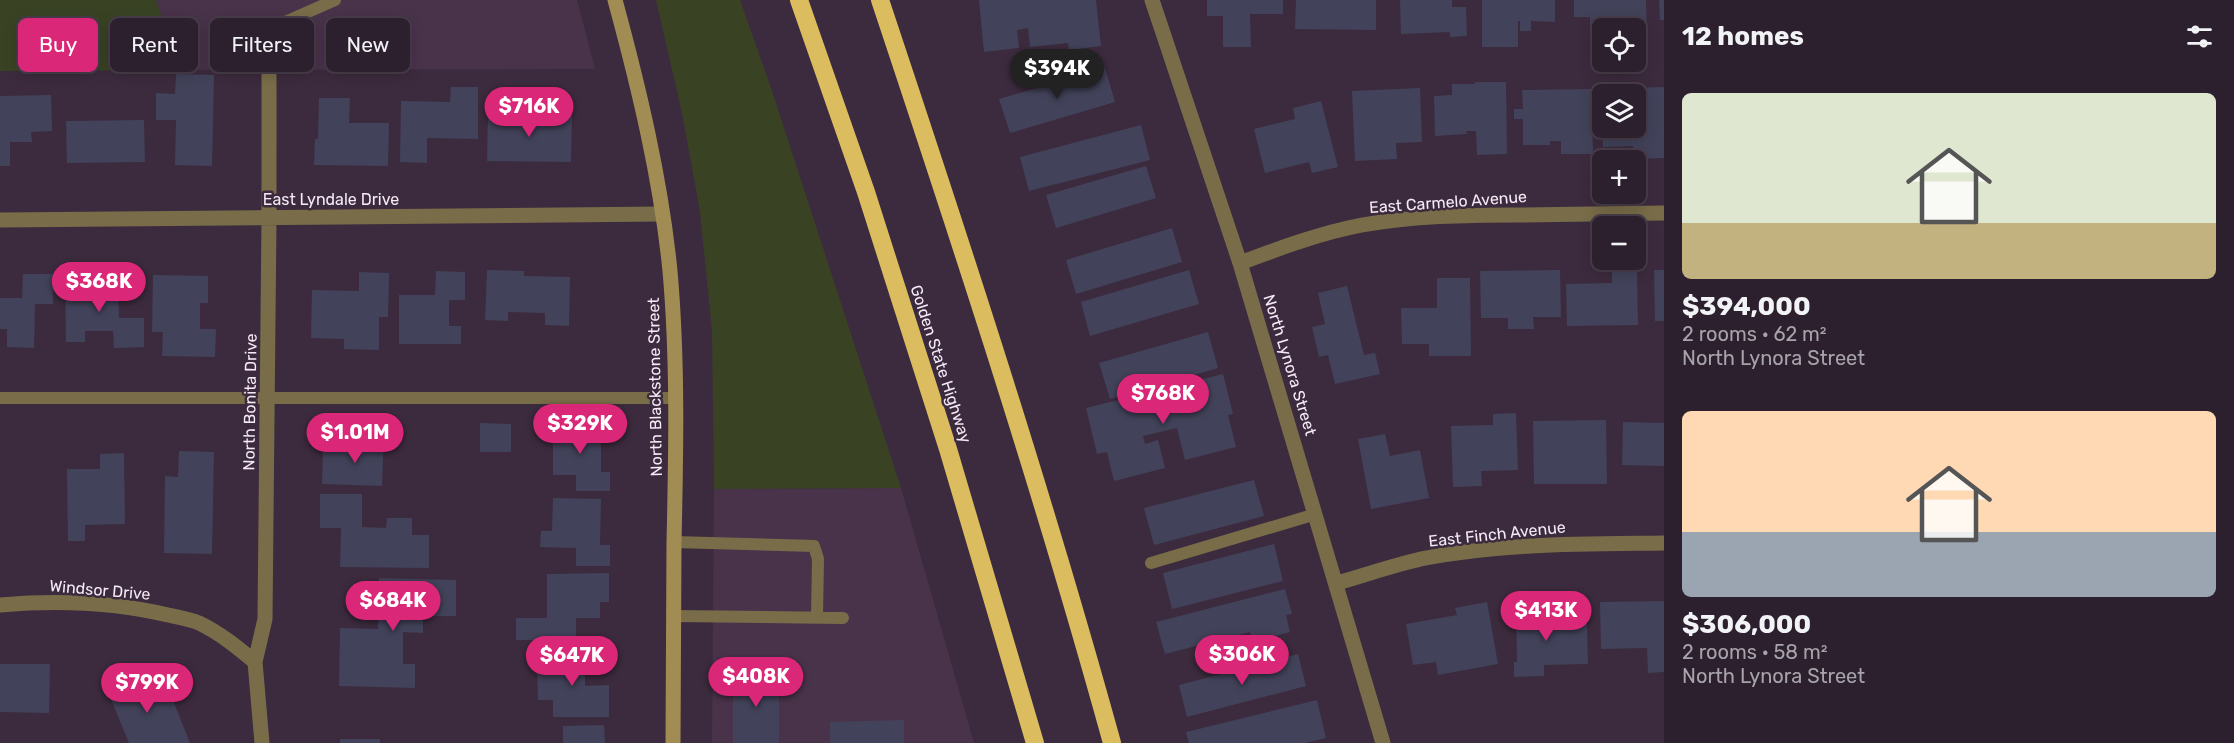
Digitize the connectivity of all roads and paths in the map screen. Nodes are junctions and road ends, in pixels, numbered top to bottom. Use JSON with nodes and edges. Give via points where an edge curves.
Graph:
{"nodes":[{"id":1,"x":335,"y":0,"type":"edge"},
{"id":2,"x":615,"y":0,"type":"edge"},
{"id":3,"x":799,"y":0,"type":"edge"},
{"id":4,"x":1152,"y":0,"type":"edge"},
{"id":5,"x":883,"y":6,"type":"edge"},
{"id":6,"x":294,"y":18,"type":"edge"},
{"id":7,"x":269,"y":72,"type":"edge"},
{"id":8,"x":1664,"y":213,"type":"edge"},
{"id":9,"x":662,"y":214,"type":"junction"},
{"id":10,"x":270,"y":218,"type":"junction"},
{"id":11,"x":0,"y":220,"type":"edge"},
{"id":12,"x":1240,"y":263,"type":"junction"},
{"id":13,"x":268,"y":397,"type":"junction"},
{"id":14,"x":0,"y":398,"type":"edge"},
{"id":15,"x":676,"y":398,"type":"junction"},
{"id":16,"x":1316,"y":514,"type":"junction"},
{"id":17,"x":674,"y":542,"type":"junction"},
{"id":18,"x":1664,"y":543,"type":"edge"},
{"id":19,"x":1150,"y":563,"type":"dead end"},
{"id":20,"x":1337,"y":583,"type":"junction"},
{"id":21,"x":0,"y":605,"type":"edge"},
{"id":22,"x":674,"y":616,"type":"junction"},
{"id":23,"x":817,"y":617,"type":"junction"},
{"id":24,"x":843,"y":618,"type":"dead end"},
{"id":25,"x":255,"y":662,"type":"junction"},
{"id":26,"x":262,"y":743,"type":"edge"},
{"id":27,"x":673,"y":743,"type":"edge"},
{"id":28,"x":1035,"y":743,"type":"edge"},
{"id":29,"x":1112,"y":743,"type":"edge"},
{"id":30,"x":1383,"y":743,"type":"edge"}],
"edges":[{"from":1,"to":6,"type":"lane"},
{"from":2,"to":9,"type":"main road","name":"North Blackstone Street"},
{"from":3,"to":28,"type":"highway","name":"Golden State Highway","via":[[877,225]]},
{"from":4,"to":12,"type":"street","name":"North Lynora Street"},
{"from":5,"to":29,"type":"highway","via":[[1003,371]]},
{"from":7,"to":10,"type":"street","name":"North Bonita Drive"},
{"from":8,"to":12,"type":"street","name":"East Carmelo Avenue","via":[[1411,219],[1325,234]]},
{"from":9,"to":10,"type":"street","name":"East Lyndale Drive"},
{"from":9,"to":15,"type":"main road","name":"North Blackstone Street","via":[[674,319]]},
{"from":10,"to":11,"type":"street","name":"East Lyndale Drive"},
{"from":10,"to":13,"type":"street","name":"North Bonita Drive"},
{"from":12,"to":16,"type":"street","name":"North Lynora Street"},
{"from":13,"to":14,"type":"lane"},
{"from":13,"to":15,"type":"lane"},
{"from":13,"to":25,"type":"street","name":"North Bonita Drive","via":[[266,619]]},
{"from":15,"to":17,"type":"main road","name":"North Blackstone Street"},
{"from":16,"to":19,"type":"lane"},
{"from":16,"to":20,"type":"street","name":"North Lynora Street"},
{"from":17,"to":22,"type":"main road","name":"North Blackstone Street"},
{"from":17,"to":23,"type":"lane","via":[[814,546],[818,559]]},
{"from":18,"to":20,"type":"street","name":"East Finch Avenue","via":[[1485,549],[1425,558]]},
{"from":20,"to":30,"type":"street","name":"North Lynora Street"},
{"from":21,"to":25,"type":"street","name":"Windsor Drive","via":[[80,603],[140,609],[197,622]]},
{"from":22,"to":23,"type":"lane"},
{"from":22,"to":27,"type":"main road","name":"North Blackstone Street"},
{"from":23,"to":24,"type":"lane"},
{"from":25,"to":26,"type":"street","name":"North Bonita Drive"}]}
